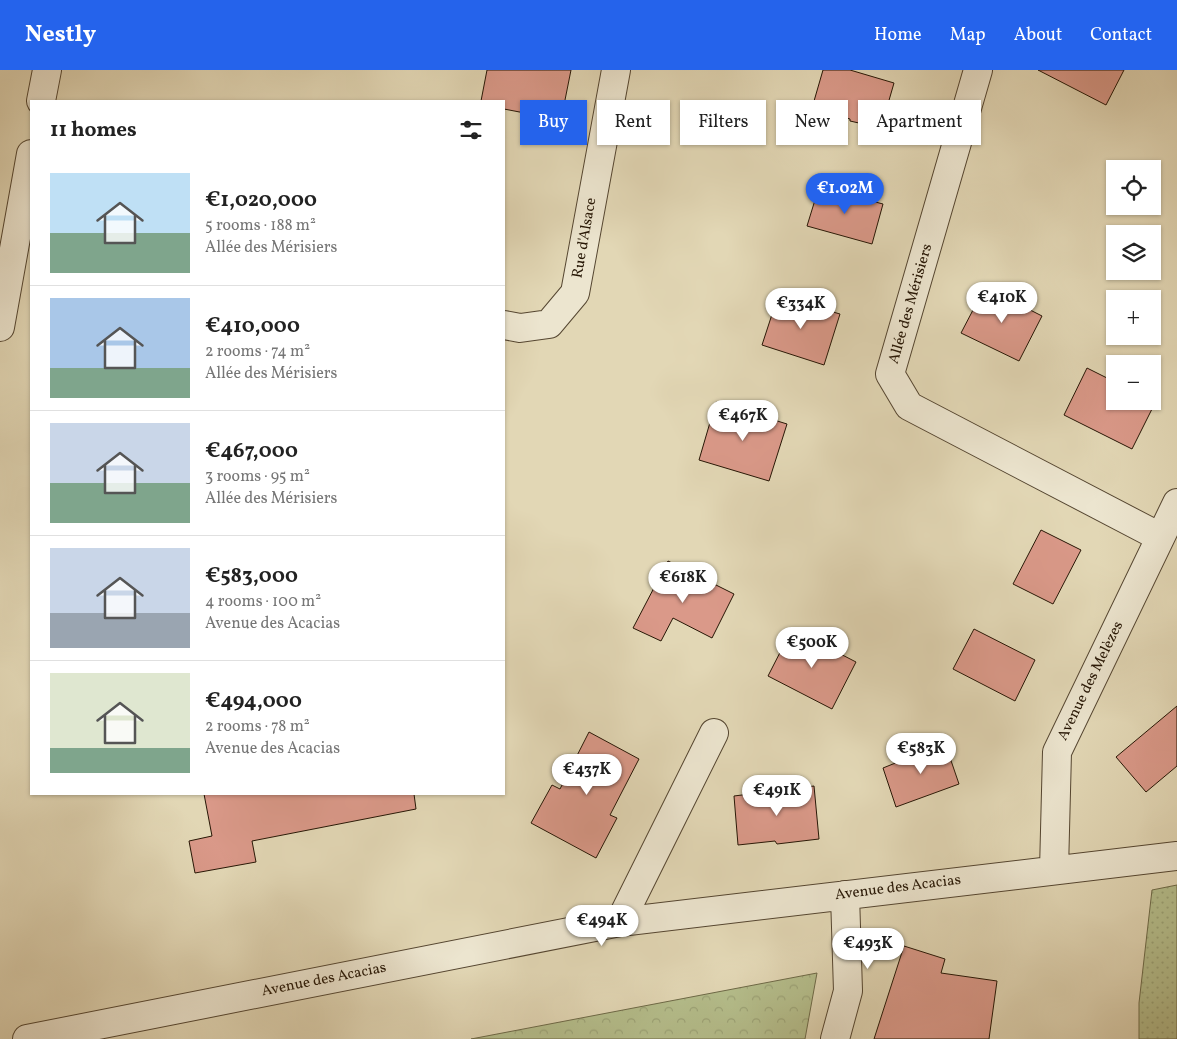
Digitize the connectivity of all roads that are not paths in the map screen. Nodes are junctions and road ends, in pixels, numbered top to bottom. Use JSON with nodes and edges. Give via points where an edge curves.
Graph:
{"nodes":[{"id":1,"x":47,"y":70,"type":"edge"},
{"id":2,"x":616,"y":70,"type":"edge"},
{"id":3,"x":978,"y":70,"type":"edge"},
{"id":4,"x":41,"y":100,"type":"edge"},
{"id":5,"x":30,"y":165,"type":"edge"},
{"id":6,"x":24,"y":232,"type":"edge"},
{"id":7,"x":505,"y":325,"type":"edge"},
{"id":8,"x":0,"y":327,"type":"edge"},
{"id":9,"x":1177,"y":503,"type":"edge"},
{"id":10,"x":1160,"y":537,"type":"junction"},
{"id":11,"x":714,"y":734,"type":"dead end"},
{"id":12,"x":1177,"y":856,"type":"edge"},
{"id":13,"x":1054,"y":870,"type":"junction"},
{"id":14,"x":845,"y":895,"type":"junction"},
{"id":15,"x":620,"y":922,"type":"junction"},
{"id":16,"x":27,"y":1039,"type":"edge"},
{"id":17,"x":835,"y":1039,"type":"edge"}],
"edges":[{"from":1,"to":4,"type":"street"},
{"from":2,"to":7,"type":"street","name":"Rue d'Alsace","via":[[575,293],[549,324],[520,328]]},
{"from":3,"to":10,"type":"street","name":"Allée des Mérisiers","via":[[890,374],[909,406]]},
{"from":5,"to":6,"type":"street"},
{"from":6,"to":8,"type":"street"},
{"from":9,"to":10,"type":"street","name":"Avenue des Melèzes"},
{"from":10,"to":13,"type":"street","name":"Avenue des Melèzes","via":[[1057,752]]},
{"from":11,"to":15,"type":"street"},
{"from":12,"to":13,"type":"street","name":"Avenue des Acacias"},
{"from":13,"to":14,"type":"street","name":"Avenue des Acacias"},
{"from":14,"to":15,"type":"street","name":"Avenue des Acacias"},
{"from":14,"to":17,"type":"street","via":[[848,991]]},
{"from":15,"to":16,"type":"street","name":"Avenue des Acacias"}]}
